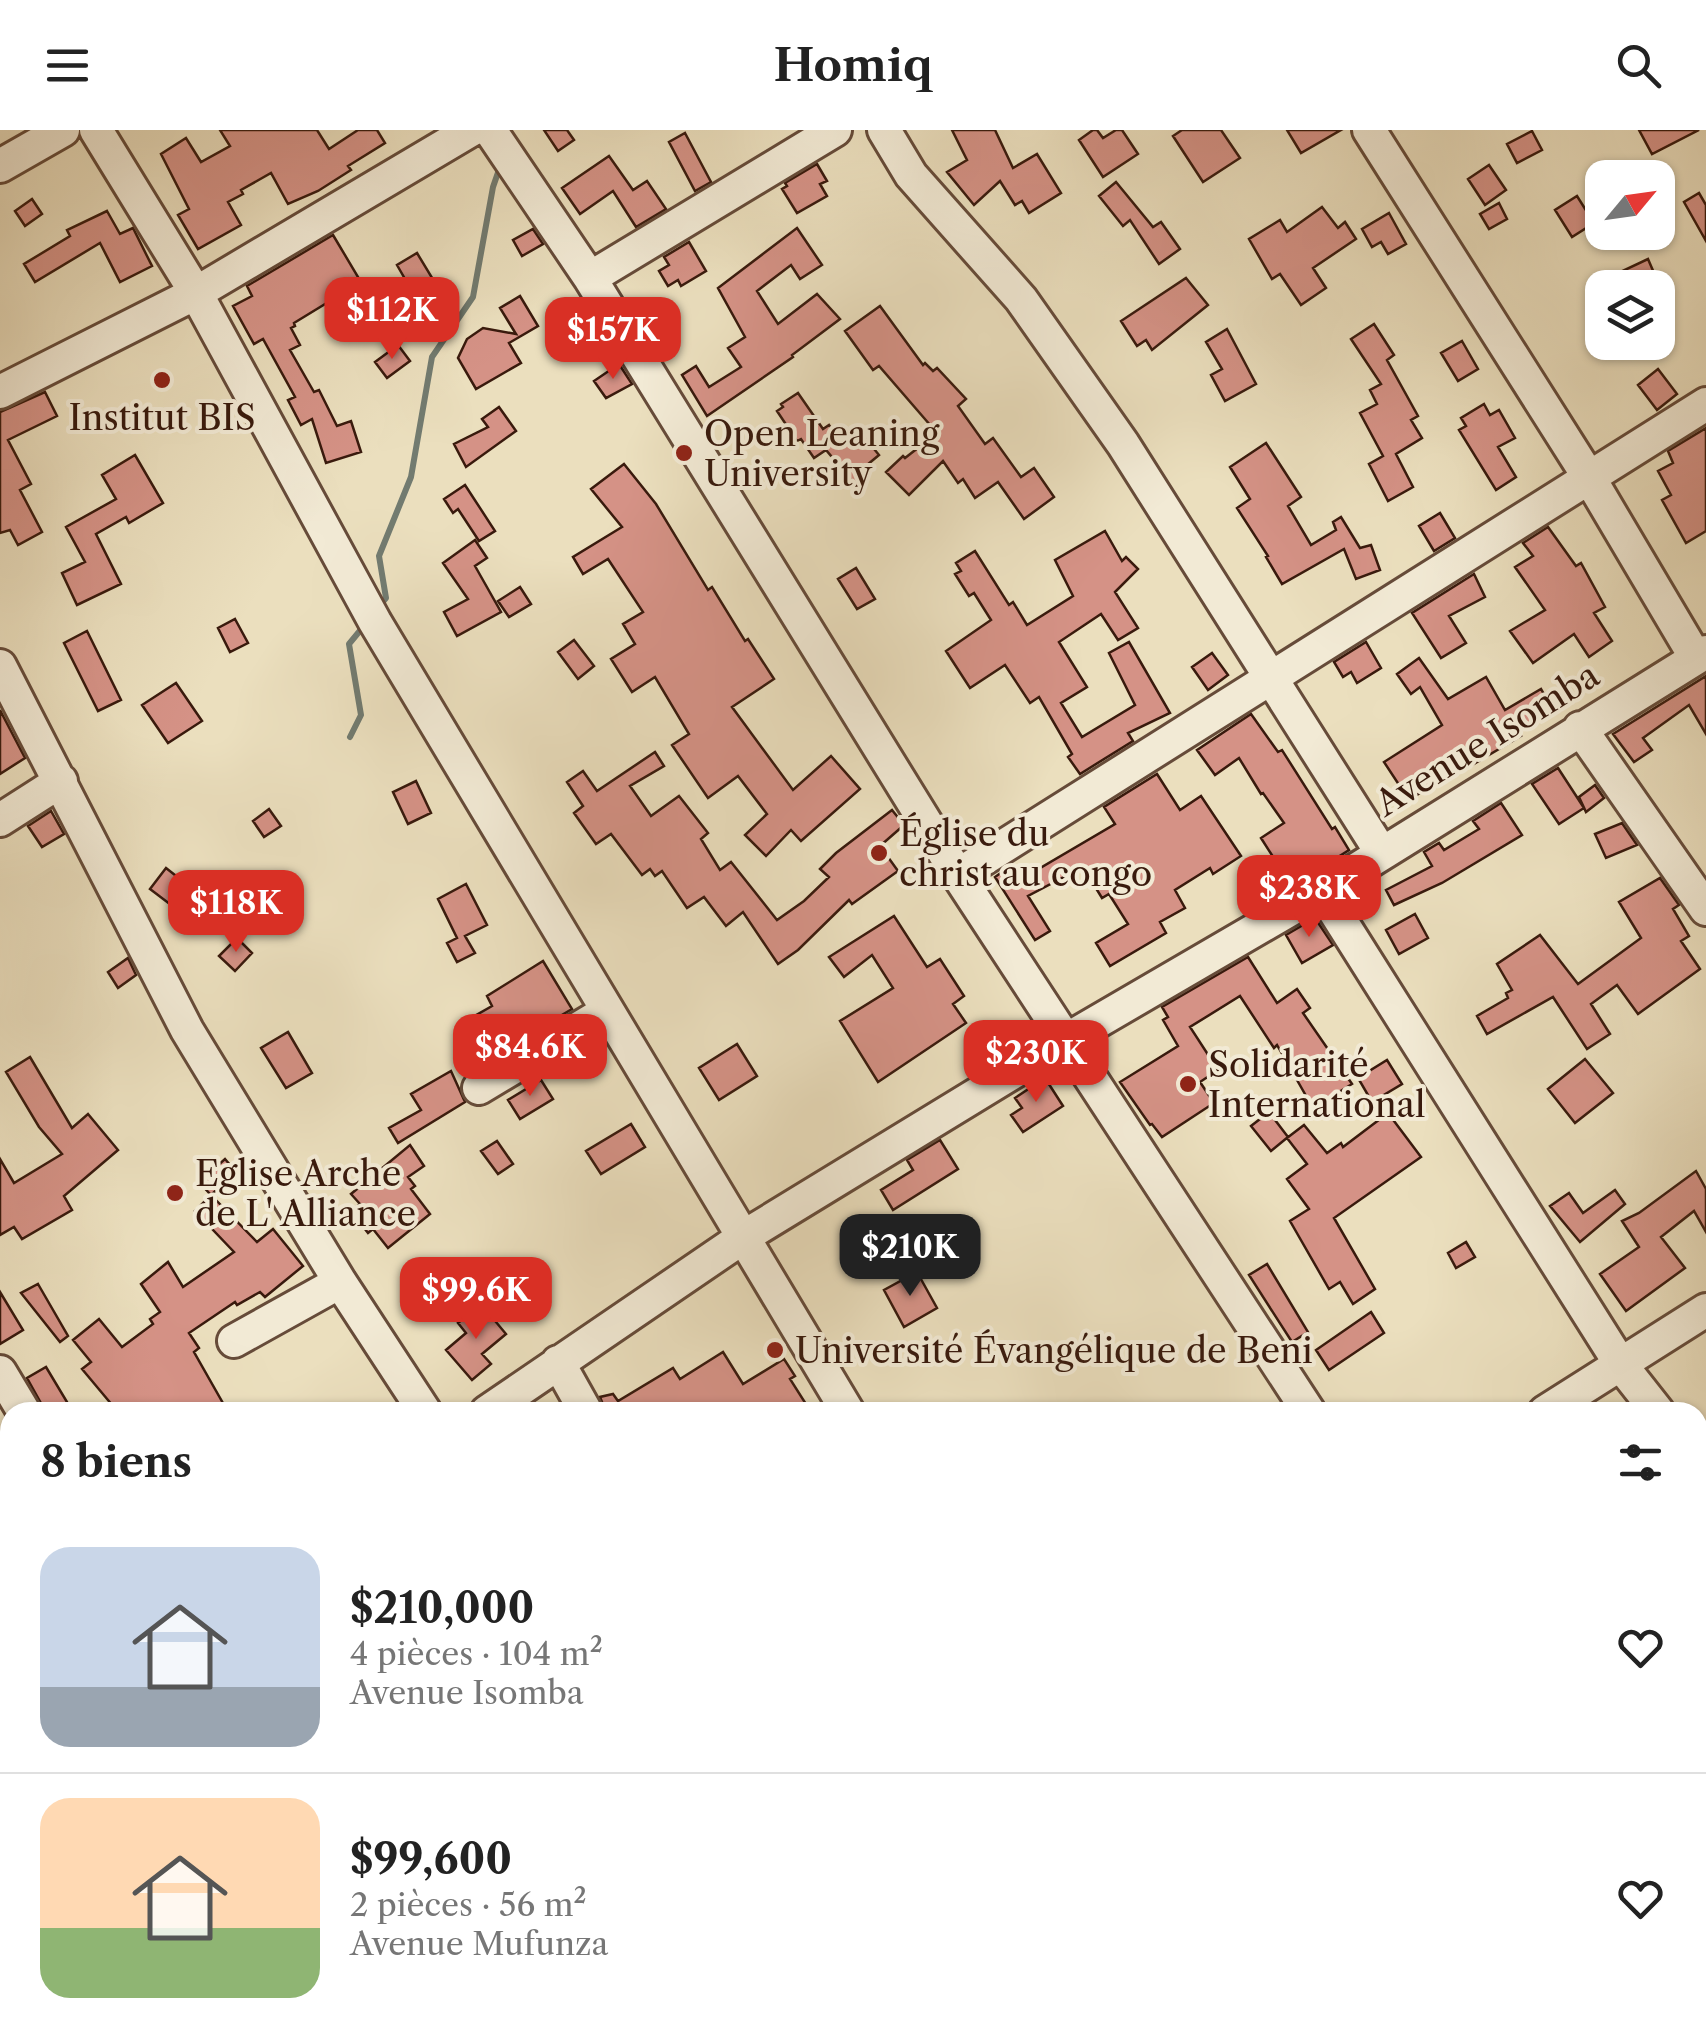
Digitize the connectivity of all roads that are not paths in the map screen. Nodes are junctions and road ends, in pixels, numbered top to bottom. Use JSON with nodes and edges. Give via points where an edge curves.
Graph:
{"nodes":[{"id":1,"x":62,"y":130,"type":"edge"},
{"id":2,"x":96,"y":130,"type":"edge"},
{"id":3,"x":472,"y":130,"type":"edge"},
{"id":4,"x":490,"y":130,"type":"edge"},
{"id":5,"x":835,"y":130,"type":"edge"},
{"id":6,"x":884,"y":130,"type":"edge"},
{"id":7,"x":1369,"y":130,"type":"edge"},
{"id":8,"x":0,"y":166,"type":"edge"},
{"id":9,"x":590,"y":278,"type":"junction"},
{"id":10,"x":196,"y":292,"type":"junction"},
{"id":11,"x":0,"y":392,"type":"edge"},
{"id":12,"x":1706,"y":404,"type":"edge"},
{"id":13,"x":1590,"y":479,"type":"junction"},
{"id":14,"x":1701,"y":654,"type":"edge"},
{"id":15,"x":0,"y":666,"type":"edge"},
{"id":16,"x":1270,"y":679,"type":"junction"},
{"id":17,"x":1580,"y":728,"type":"junction"},
{"id":18,"x":61,"y":782,"type":"junction"},
{"id":19,"x":0,"y":820,"type":"edge"},
{"id":20,"x":1381,"y":852,"type":"junction"},
{"id":21,"x":958,"y":875,"type":"junction"},
{"id":22,"x":1322,"y":891,"type":"junction"},
{"id":23,"x":1706,"y":909,"type":"edge"},
{"id":24,"x":606,"y":1012,"type":"junction"},
{"id":25,"x":1066,"y":1040,"type":"junction"},
{"id":26,"x":479,"y":1088,"type":"dead end"},
{"id":27,"x":745,"y":1236,"type":"junction"},
{"id":28,"x":340,"y":1282,"type":"junction"},
{"id":29,"x":1706,"y":1310,"type":"edge"},
{"id":30,"x":234,"y":1342,"type":"dead end"},
{"id":31,"x":558,"y":1362,"type":"junction"},
{"id":32,"x":1621,"y":1365,"type":"junction"},
{"id":33,"x":0,"y":1372,"type":"edge"},
{"id":34,"x":18,"y":1402,"type":"edge"},
{"id":35,"x":419,"y":1402,"type":"edge"},
{"id":36,"x":501,"y":1402,"type":"edge"},
{"id":37,"x":580,"y":1402,"type":"edge"},
{"id":38,"x":842,"y":1402,"type":"edge"},
{"id":39,"x":1302,"y":1402,"type":"edge"},
{"id":40,"x":1560,"y":1402,"type":"edge"},
{"id":41,"x":1650,"y":1402,"type":"edge"}],
"edges":[{"from":1,"to":8,"type":"street"},
{"from":2,"to":10,"type":"street"},
{"from":3,"to":10,"type":"street"},
{"from":4,"to":9,"type":"street"},
{"from":5,"to":9,"type":"street"},
{"from":6,"to":16,"type":"street","via":[[912,176],[1021,300],[1123,444]]},
{"from":7,"to":13,"type":"street"},
{"from":9,"to":21,"type":"street"},
{"from":10,"to":11,"type":"street"},
{"from":10,"to":24,"type":"street","via":[[371,615]]},
{"from":12,"to":13,"type":"street"},
{"from":13,"to":14,"type":"street"},
{"from":13,"to":16,"type":"street"},
{"from":14,"to":17,"type":"street","name":"Avenue Isomba"},
{"from":15,"to":18,"type":"street"},
{"from":16,"to":20,"type":"street"},
{"from":16,"to":21,"type":"street"},
{"from":17,"to":20,"type":"street","name":"Avenue Isomba"},
{"from":17,"to":23,"type":"street"},
{"from":18,"to":19,"type":"street"},
{"from":18,"to":28,"type":"street","via":[[187,1030]]},
{"from":20,"to":22,"type":"street","name":"Avenue Isomba"},
{"from":21,"to":25,"type":"street"},
{"from":22,"to":25,"type":"street","name":"Avenue Isomba"},
{"from":22,"to":32,"type":"street"},
{"from":24,"to":26,"type":"street"},
{"from":24,"to":27,"type":"street"},
{"from":25,"to":27,"type":"street","name":"Avenue Isomba"},
{"from":25,"to":39,"type":"street"},
{"from":27,"to":31,"type":"street","name":"Avenue Isomba"},
{"from":27,"to":38,"type":"street"},
{"from":28,"to":30,"type":"street"},
{"from":28,"to":35,"type":"street"},
{"from":29,"to":32,"type":"street"},
{"from":31,"to":36,"type":"street","name":"Avenue Isomba"},
{"from":31,"to":37,"type":"street"},
{"from":32,"to":40,"type":"street"},
{"from":32,"to":41,"type":"street"},
{"from":33,"to":34,"type":"street"}]}
